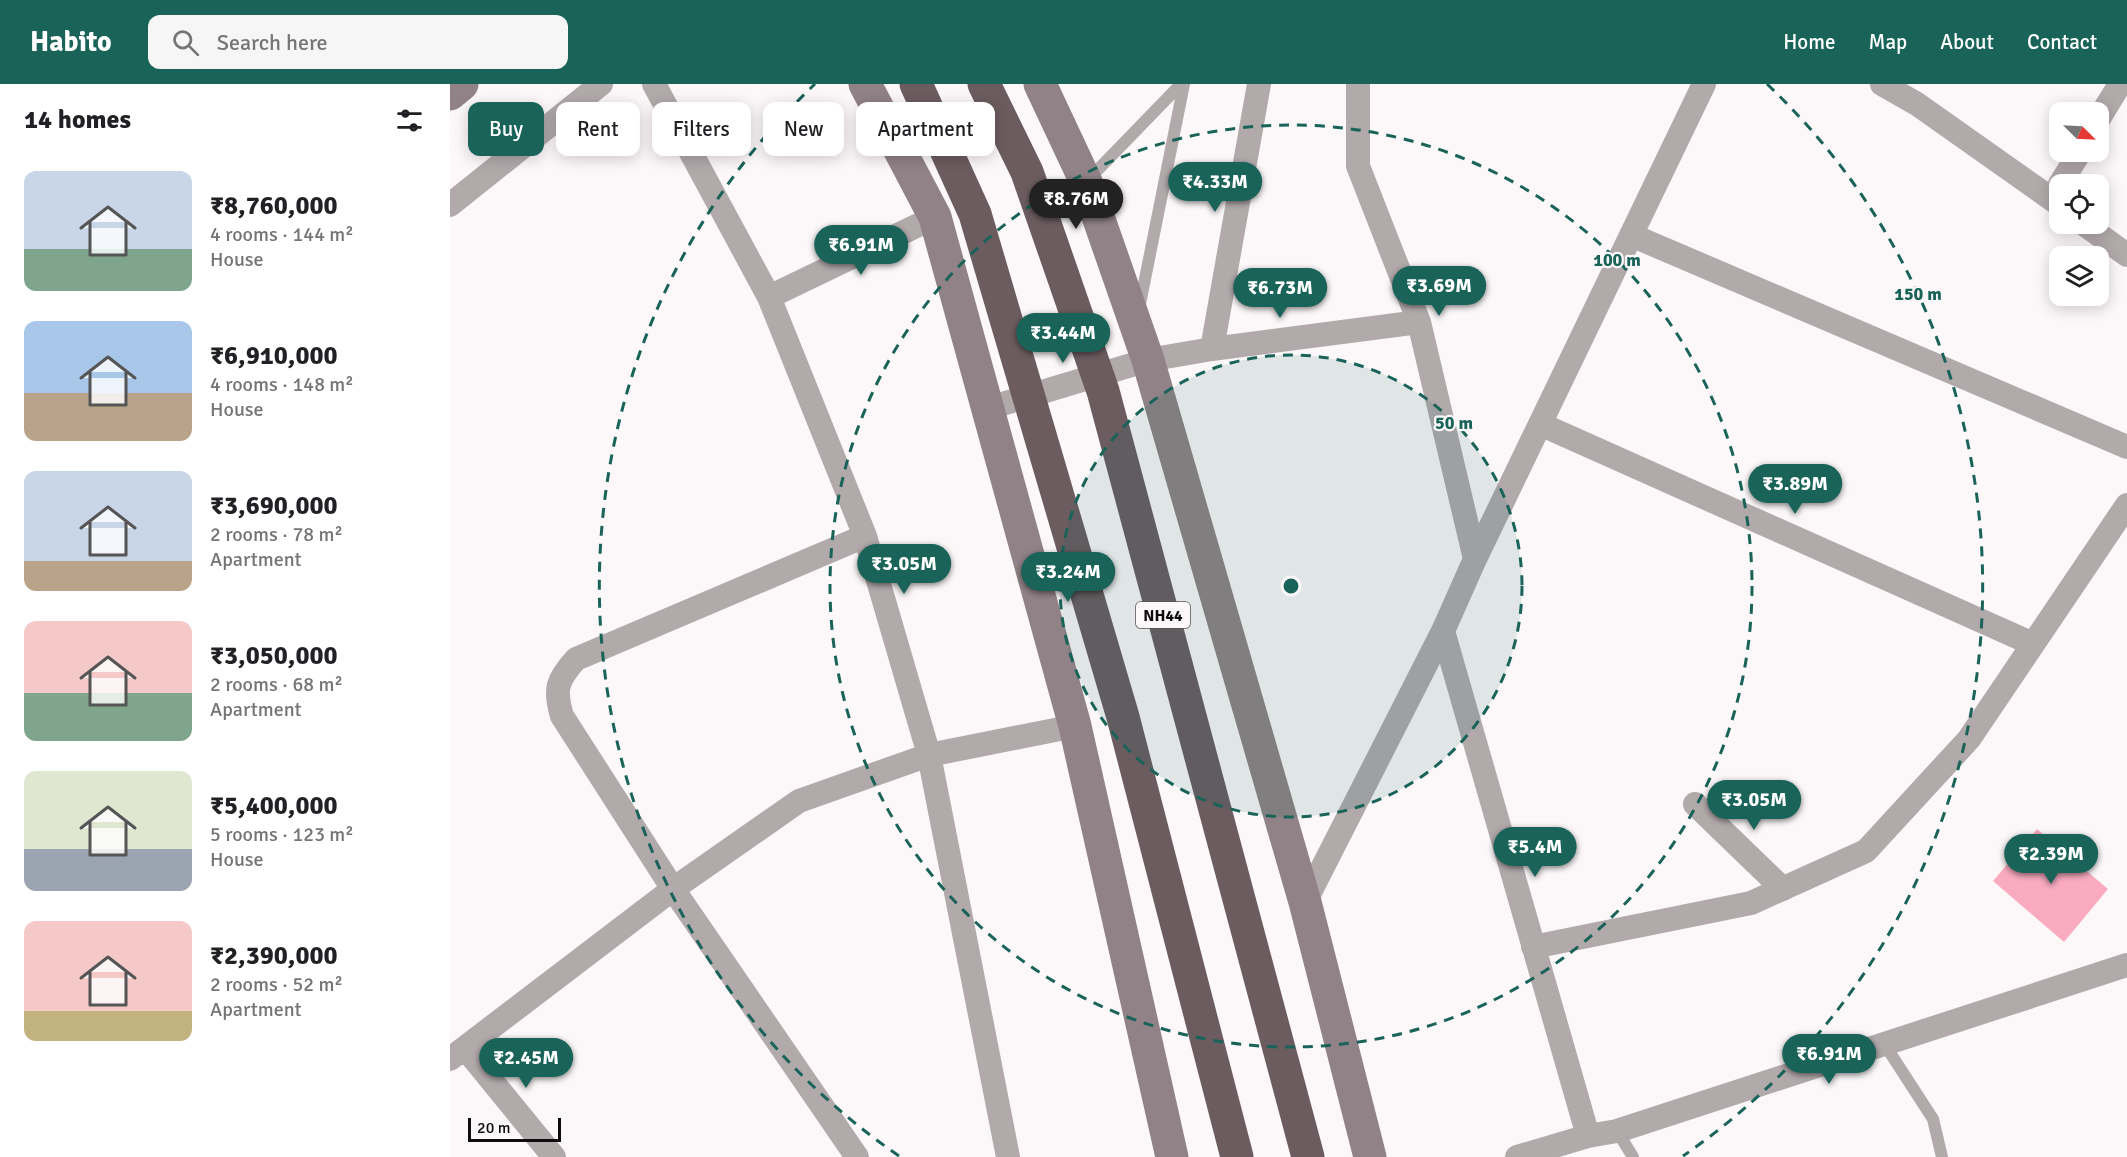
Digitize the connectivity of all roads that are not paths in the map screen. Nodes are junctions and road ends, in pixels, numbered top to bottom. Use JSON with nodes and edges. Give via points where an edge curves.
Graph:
{"nodes":[{"id":1,"x":462,"y":84,"type":"edge"},
{"id":2,"x":601,"y":84,"type":"edge"},
{"id":3,"x":654,"y":84,"type":"edge"},
{"id":4,"x":865,"y":84,"type":"edge"},
{"id":5,"x":916,"y":84,"type":"edge"},
{"id":6,"x":984,"y":84,"type":"edge"},
{"id":7,"x":1040,"y":84,"type":"edge"},
{"id":8,"x":1183,"y":84,"type":"edge"},
{"id":9,"x":1258,"y":84,"type":"edge"},
{"id":10,"x":1358,"y":84,"type":"edge"},
{"id":11,"x":1704,"y":84,"type":"edge"},
{"id":12,"x":1882,"y":84,"type":"edge"},
{"id":13,"x":2120,"y":84,"type":"edge"},
{"id":14,"x":450,"y":94,"type":"edge"},
{"id":15,"x":1921,"y":94,"type":"edge"},
{"id":16,"x":2109,"y":102,"type":"edge"},
{"id":17,"x":1086,"y":182,"type":"junction"},
{"id":18,"x":2049,"y":186,"type":"edge"},
{"id":19,"x":450,"y":205,"type":"edge"},
{"id":20,"x":935,"y":217,"type":"junction"},
{"id":21,"x":1631,"y":234,"type":"junction"},
{"id":22,"x":2098,"y":234,"type":"edge"},
{"id":23,"x":2127,"y":255,"type":"edge"},
{"id":24,"x":769,"y":297,"type":"junction"},
{"id":25,"x":1419,"y":322,"type":"junction"},
{"id":26,"x":1136,"y":326,"type":"junction"},
{"id":27,"x":1212,"y":349,"type":"junction"},
{"id":28,"x":1148,"y":360,"type":"junction"},
{"id":29,"x":989,"y":408,"type":"junction"},
{"id":30,"x":1540,"y":424,"type":"junction"},
{"id":31,"x":2127,"y":447,"type":"edge"},
{"id":32,"x":2127,"y":505,"type":"edge"},
{"id":33,"x":865,"y":536,"type":"junction"},
{"id":34,"x":1475,"y":559,"type":"junction"},
{"id":35,"x":1443,"y":631,"type":"junction"},
{"id":36,"x":2033,"y":644,"type":"junction"},
{"id":37,"x":1075,"y":726,"type":"junction"},
{"id":38,"x":929,"y":755,"type":"junction"},
{"id":39,"x":1695,"y":804,"type":"dead end"},
{"id":40,"x":673,"y":889,"type":"junction"},
{"id":41,"x":1784,"y":889,"type":"junction"},
{"id":42,"x":1305,"y":902,"type":"junction"},
{"id":43,"x":1533,"y":947,"type":"junction"},
{"id":44,"x":2125,"y":971,"type":"edge"},
{"id":45,"x":1885,"y":1045,"type":"junction"},
{"id":46,"x":458,"y":1053,"type":"edge"},
{"id":47,"x":1617,"y":1131,"type":"junction"},
{"id":48,"x":1588,"y":1136,"type":"junction"},
{"id":49,"x":1001,"y":1154,"type":"edge"},
{"id":50,"x":554,"y":1157,"type":"edge"},
{"id":51,"x":857,"y":1157,"type":"edge"},
{"id":52,"x":1172,"y":1157,"type":"edge"},
{"id":53,"x":1237,"y":1157,"type":"edge"},
{"id":54,"x":1308,"y":1157,"type":"edge"},
{"id":55,"x":1370,"y":1157,"type":"edge"},
{"id":56,"x":1517,"y":1157,"type":"edge"},
{"id":57,"x":1633,"y":1157,"type":"edge"},
{"id":58,"x":1942,"y":1157,"type":"edge"}],
"edges":[{"from":1,"to":14,"type":"main road"},
{"from":2,"to":19,"type":"street"},
{"from":3,"to":24,"type":"street"},
{"from":4,"to":20,"type":"main road"},
{"from":5,"to":53,"type":"highway","via":[[975,213],[1123,717]]},
{"from":6,"to":54,"type":"highway","number":"NH44","via":[[1027,172],[1103,391]]},
{"from":7,"to":17,"type":"main road"},
{"from":8,"to":17,"type":"lane"},
{"from":8,"to":26,"type":"lane"},
{"from":9,"to":27,"type":"street"},
{"from":10,"to":25,"type":"street","via":[[1358,166]]},
{"from":11,"to":21,"type":"street"},
{"from":12,"to":15,"type":"street"},
{"from":13,"to":16,"type":"street"},
{"from":15,"to":18,"type":"street"},
{"from":17,"to":26,"type":"main road"},
{"from":20,"to":24,"type":"street"},
{"from":20,"to":29,"type":"main road"},
{"from":21,"to":30,"type":"street"},
{"from":21,"to":31,"type":"street"},
{"from":22,"to":23,"type":"street"},
{"from":24,"to":33,"type":"street"},
{"from":25,"to":27,"type":"street"},
{"from":25,"to":34,"type":"street"},
{"from":26,"to":28,"type":"main road"},
{"from":27,"to":28,"type":"street"},
{"from":28,"to":29,"type":"street"},
{"from":28,"to":42,"type":"main road"},
{"from":29,"to":37,"type":"main road"},
{"from":30,"to":34,"type":"street"},
{"from":30,"to":36,"type":"street"},
{"from":32,"to":36,"type":"street"},
{"from":33,"to":38,"type":"street"},
{"from":33,"to":40,"type":"street","via":[[576,659],[564,673],[556,695],[562,716]]},
{"from":34,"to":35,"type":"street"},
{"from":35,"to":42,"type":"street"},
{"from":35,"to":43,"type":"street"},
{"from":36,"to":41,"type":"street","via":[[1969,739],[1866,851]]},
{"from":37,"to":38,"type":"street"},
{"from":37,"to":52,"type":"main road"},
{"from":38,"to":40,"type":"street","via":[[799,801]]},
{"from":38,"to":49,"type":"street"},
{"from":39,"to":41,"type":"street"},
{"from":40,"to":46,"type":"street"},
{"from":40,"to":51,"type":"street"},
{"from":41,"to":43,"type":"street","via":[[1751,903]]},
{"from":42,"to":55,"type":"main road"},
{"from":43,"to":48,"type":"street"},
{"from":44,"to":45,"type":"street"},
{"from":45,"to":47,"type":"street"},
{"from":45,"to":58,"type":"lane","via":[[1933,1119]]},
{"from":46,"to":50,"type":"street"},
{"from":47,"to":48,"type":"street"},
{"from":47,"to":57,"type":"lane"},
{"from":48,"to":56,"type":"street"}]}
